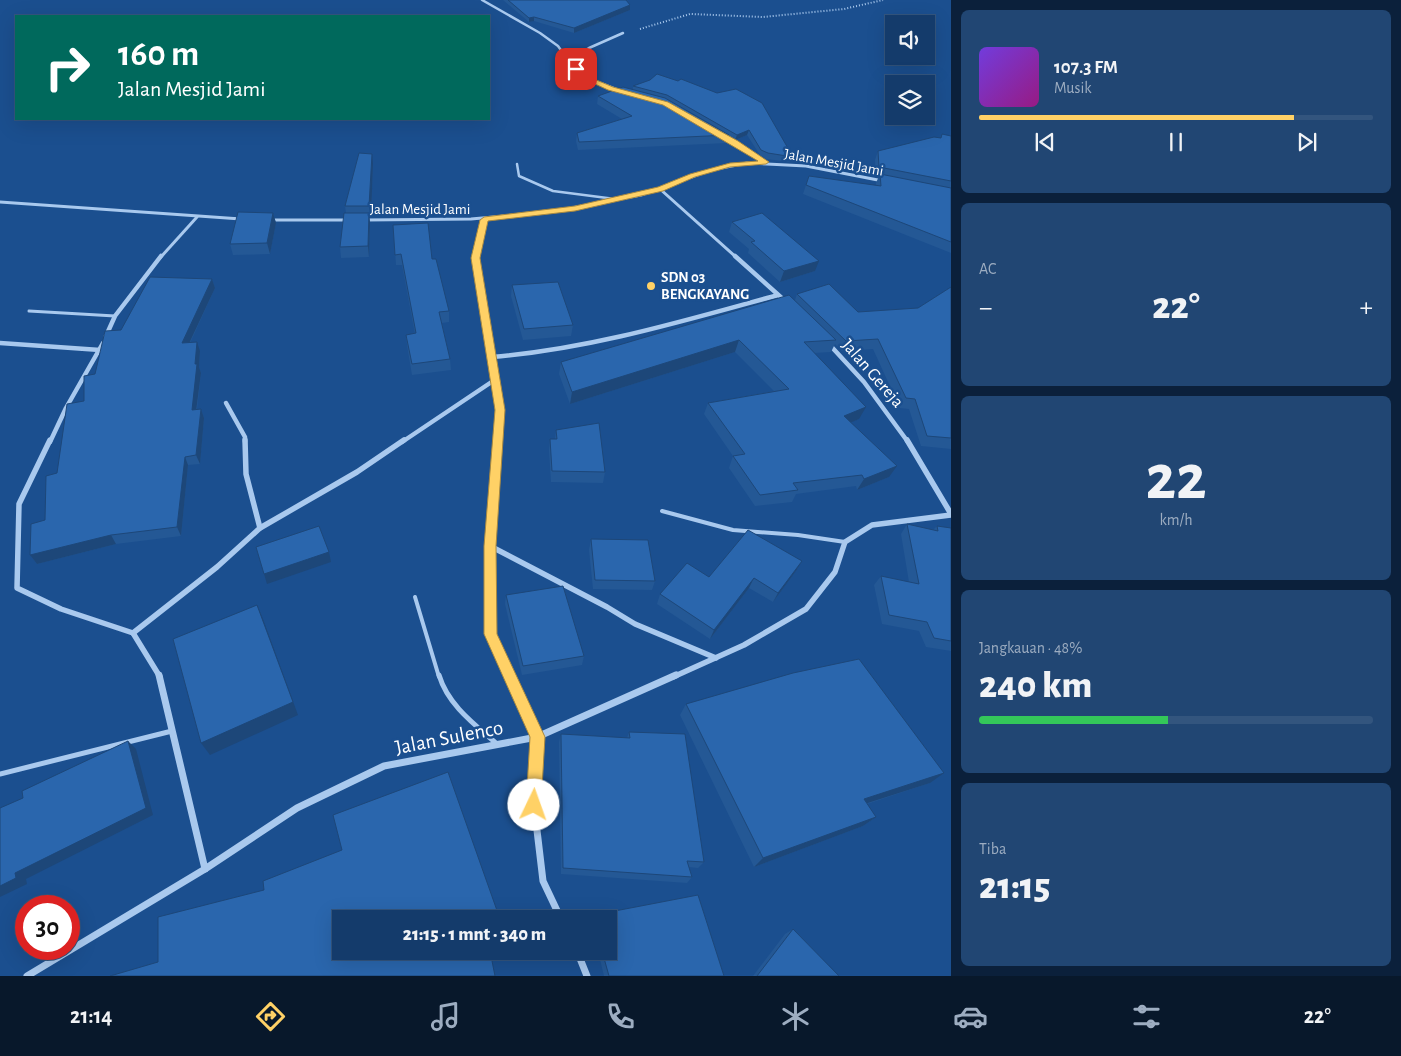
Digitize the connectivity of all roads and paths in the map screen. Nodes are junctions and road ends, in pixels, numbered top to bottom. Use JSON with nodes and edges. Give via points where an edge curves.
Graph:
{"nodes":[{"id":1,"x":482,"y":0,"type":"edge"},
{"id":2,"x":883,"y":0,"type":"edge"},
{"id":3,"x":623,"y":33,"type":"joint"},
{"id":4,"x":568,"y":60,"type":"junction"},
{"id":5,"x":626,"y":92,"type":"edge"},
{"id":6,"x":720,"y":135,"type":"edge"},
{"id":7,"x":766,"y":162,"type":"junction"},
{"id":8,"x":517,"y":164,"type":"dead end"},
{"id":9,"x":884,"y":182,"type":"edge"},
{"id":10,"x":660,"y":189,"type":"junction"},
{"id":11,"x":615,"y":199,"type":"junction"},
{"id":12,"x":0,"y":202,"type":"edge"},
{"id":13,"x":197,"y":217,"type":"junction"},
{"id":14,"x":245,"y":219,"type":"edge"},
{"id":15,"x":264,"y":220,"type":"edge"},
{"id":16,"x":350,"y":220,"type":"edge"},
{"id":17,"x":360,"y":220,"type":"edge"},
{"id":18,"x":484,"y":220,"type":"junction"},
{"id":19,"x":778,"y":295,"type":"junction"},
{"id":20,"x":785,"y":301,"type":"edge"},
{"id":21,"x":29,"y":311,"type":"dead end"},
{"id":22,"x":115,"y":316,"type":"junction"},
{"id":23,"x":826,"y":340,"type":"edge"},
{"id":24,"x":0,"y":343,"type":"edge"},
{"id":25,"x":100,"y":350,"type":"junction"},
{"id":26,"x":492,"y":357,"type":"junction"},
{"id":27,"x":496,"y":379,"type":"junction"},
{"id":28,"x":226,"y":403,"type":"dead end"},
{"id":29,"x":662,"y":511,"type":"dead end"},
{"id":30,"x":951,"y":514,"type":"edge"},
{"id":31,"x":260,"y":528,"type":"junction"},
{"id":32,"x":845,"y":542,"type":"junction"},
{"id":33,"x":490,"y":546,"type":"junction"},
{"id":34,"x":415,"y":597,"type":"dead end"},
{"id":35,"x":133,"y":633,"type":"junction"},
{"id":36,"x":716,"y":658,"type":"junction"},
{"id":37,"x":172,"y":731,"type":"junction"},
{"id":38,"x":537,"y":737,"type":"junction"},
{"id":39,"x":498,"y":744,"type":"junction"},
{"id":40,"x":0,"y":774,"type":"edge"},
{"id":41,"x":205,"y":869,"type":"junction"},
{"id":42,"x":557,"y":910,"type":"edge"},
{"id":43,"x":581,"y":960,"type":"edge"},
{"id":44,"x":27,"y":976,"type":"edge"},
{"id":45,"x":587,"y":976,"type":"edge"}],
"edges":[{"from":1,"to":4,"type":"street","via":[[540,33],[558,46]]},
{"from":2,"to":3,"type":"path","via":[[844,8],[763,16],[690,14]]},
{"from":3,"to":4,"type":"street"},
{"from":4,"to":5,"type":"street","via":[[585,77]]},
{"from":6,"to":7,"type":"street"},
{"from":7,"to":9,"type":"street","name":"Jalan Mesjid Jami"},
{"from":7,"to":10,"type":"street","name":"Jalan Mesjid Jami","via":[[730,165]]},
{"from":8,"to":11,"type":"lane","via":[[519,176],[553,191]]},
{"from":10,"to":11,"type":"street","name":"Jalan Mesjid Jami"},
{"from":10,"to":19,"type":"street"},
{"from":11,"to":18,"type":"street","name":"Jalan Mesjid Jami","via":[[575,208]]},
{"from":12,"to":13,"type":"street"},
{"from":13,"to":14,"type":"street"},
{"from":13,"to":22,"type":"street","via":[[156,262]]},
{"from":15,"to":16,"type":"street","name":"Jalan Mesjid Jami"},
{"from":17,"to":18,"type":"street","name":"Jalan Mesjid Jami"},
{"from":18,"to":26,"type":"street","via":[[476,258]]},
{"from":19,"to":20,"type":"street"},
{"from":19,"to":26,"type":"street","via":[[614,339],[530,355]]},
{"from":21,"to":22,"type":"lane"},
{"from":22,"to":25,"type":"street"},
{"from":23,"to":30,"type":"street","name":"Jalan Gereja","via":[[859,374],[898,424],[932,476]]},
{"from":24,"to":25,"type":"street"},
{"from":25,"to":35,"type":"street","via":[[66,408],[19,504],[17,588],[61,609]]},
{"from":26,"to":27,"type":"street"},
{"from":27,"to":31,"type":"street","via":[[357,472]]},
{"from":27,"to":33,"type":"street","via":[[500,410]]},
{"from":28,"to":31,"type":"street","via":[[245,437],[246,474]]},
{"from":29,"to":32,"type":"lane","via":[[734,530]]},
{"from":30,"to":32,"type":"street","via":[[872,525]]},
{"from":31,"to":35,"type":"street","via":[[217,567]]},
{"from":32,"to":36,"type":"street","name":"Jalan Sulenco","via":[[835,572],[806,609]]},
{"from":33,"to":36,"type":"street","via":[[634,624]]},
{"from":33,"to":38,"type":"street","via":[[491,634]]},
{"from":34,"to":39,"type":"lane","via":[[443,689],[461,712]]},
{"from":35,"to":37,"type":"street","via":[[159,674]]},
{"from":36,"to":38,"type":"street","name":"Jalan Sulenco"},
{"from":37,"to":40,"type":"lane"},
{"from":37,"to":41,"type":"street"},
{"from":38,"to":39,"type":"street","name":"Jalan Sulenco"},
{"from":38,"to":42,"type":"street","via":[[534,805],[543,882]]},
{"from":39,"to":41,"type":"street","name":"Jalan Sulenco","via":[[384,766],[298,808]]},
{"from":41,"to":44,"type":"street","name":"Jalan Sulenco"},
{"from":43,"to":45,"type":"street"}]}
